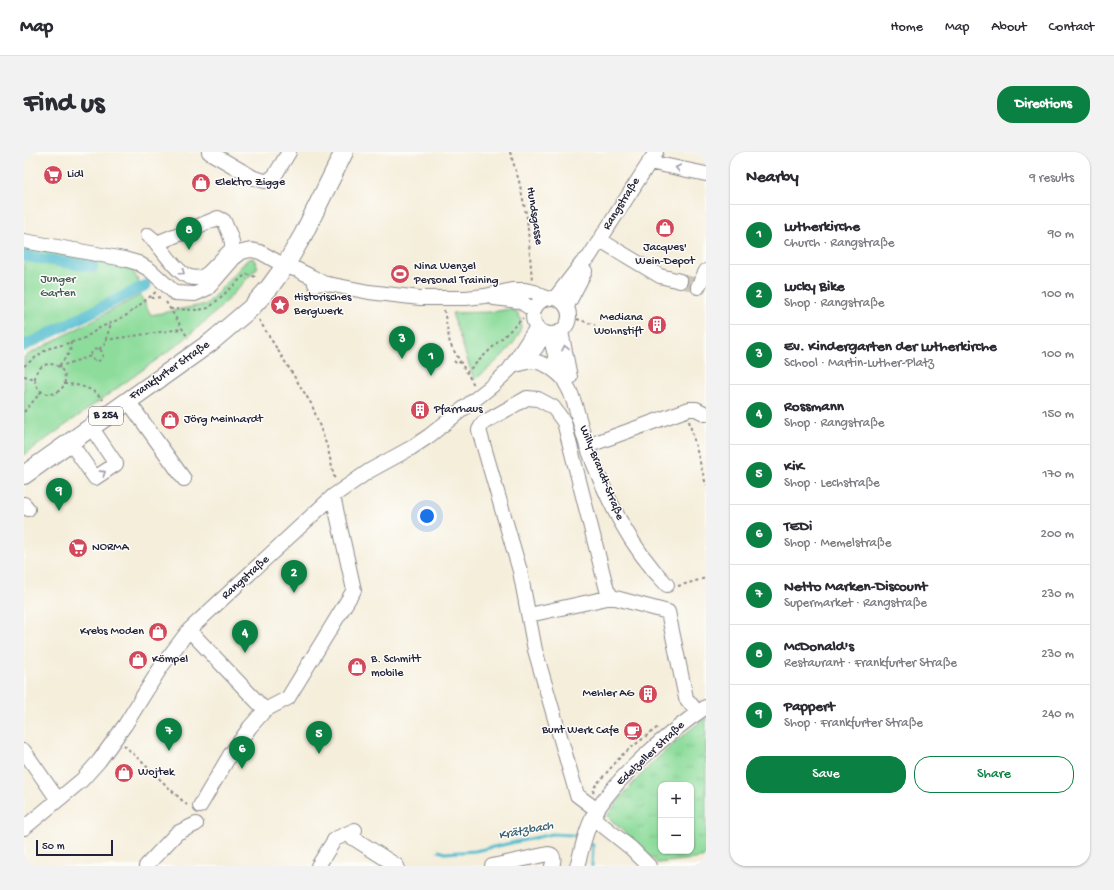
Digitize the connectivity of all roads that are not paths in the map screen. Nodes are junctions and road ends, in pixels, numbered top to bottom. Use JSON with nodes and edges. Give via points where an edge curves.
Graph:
{"nodes":[{"id":1,"x":209,"y":152,"type":"edge"},
{"id":2,"x":289,"y":152,"type":"edge"},
{"id":3,"x":341,"y":153,"type":"edge"},
{"id":4,"x":652,"y":155,"type":"edge"},
{"id":5,"x":706,"y":174,"type":"edge"},
{"id":6,"x":153,"y":239,"type":"joint"},
{"id":7,"x":600,"y":240,"type":"junction"},
{"id":8,"x":24,"y":241,"type":"edge"},
{"id":9,"x":589,"y":257,"type":"junction"},
{"id":10,"x":285,"y":266,"type":"junction"},
{"id":11,"x":706,"y":271,"type":"edge"},
{"id":12,"x":680,"y":281,"type":"tunnel mouth"},
{"id":13,"x":698,"y":287,"type":"dead end"},
{"id":14,"x":485,"y":296,"type":"junction"},
{"id":15,"x":550,"y":298,"type":"junction"},
{"id":16,"x":567,"y":306,"type":"junction"},
{"id":17,"x":530,"y":313,"type":"junction"},
{"id":18,"x":548,"y":331,"type":"junction"},
{"id":19,"x":514,"y":367,"type":"junction"},
{"id":20,"x":563,"y":378,"type":"junction"},
{"id":21,"x":571,"y":394,"type":"junction"},
{"id":22,"x":128,"y":401,"type":"junction"},
{"id":23,"x":706,"y":414,"type":"edge"},
{"id":24,"x":91,"y":427,"type":"junction"},
{"id":25,"x":70,"y":442,"type":"junction"},
{"id":26,"x":587,"y":446,"type":"junction"},
{"id":27,"x":24,"y":475,"type":"edge"},
{"id":28,"x":184,"y":479,"type":"dead end"},
{"id":29,"x":334,"y":490,"type":"junction"},
{"id":30,"x":672,"y":585,"type":"road end"},
{"id":31,"x":612,"y":597,"type":"junction"},
{"id":32,"x":529,"y":615,"type":"junction"},
{"id":33,"x":189,"y":630,"type":"junction"},
{"id":34,"x":266,"y":710,"type":"junction"},
{"id":35,"x":702,"y":710,"type":"edge"},
{"id":36,"x":24,"y":751,"type":"edge"},
{"id":37,"x":58,"y":800,"type":"junction"},
{"id":38,"x":200,"y":806,"type":"dead end"},
{"id":39,"x":593,"y":818,"type":"junction"},
{"id":40,"x":196,"y":824,"type":"road end"},
{"id":41,"x":24,"y":828,"type":"edge"},
{"id":42,"x":146,"y":866,"type":"edge"},
{"id":43,"x":318,"y":866,"type":"edge"},
{"id":44,"x":397,"y":866,"type":"edge"},
{"id":45,"x":492,"y":866,"type":"edge"},
{"id":46,"x":552,"y":866,"type":"edge"},
{"id":47,"x":577,"y":866,"type":"edge"},
{"id":48,"x":649,"y":866,"type":"edge"}],
"edges":[{"from":1,"to":2,"type":"street","via":[[254,178],[268,181],[275,175]]},
{"from":3,"to":10,"type":"main road","name":"Frankfurter Straße","number":"B 254","via":[[303,235]]},
{"from":5,"to":4,"type":"street","one_way":true},
{"from":4,"to":7,"type":"street","name":"Rangstraße"},
{"from":6,"to":6,"type":"street","one_way":true,"via":[[169,260],[189,277],[200,277],[207,273],[232,246],[224,221],[218,218]]},
{"from":7,"to":9,"type":"street","name":"Rangstraße"},
{"from":7,"to":12,"type":"street","via":[[660,276]]},
{"from":8,"to":10,"type":"street","via":[[138,263],[150,270],[175,293],[195,294],[208,288],[234,258],[248,250],[259,252]]},
{"from":9,"to":15,"type":"street","name":"Rangstraße"},
{"from":9,"to":16,"type":"street","name":"Rangstraße"},
{"from":10,"to":14,"type":"street","via":[[323,283],[393,296]]},
{"from":10,"to":22,"type":"main road","name":"Frankfurter Straße","number":"B 254","via":[[251,308],[227,330]]},
{"from":11,"to":13,"type":"street"},
{"from":14,"to":15,"type":"street","via":[[525,290]]},
{"from":14,"to":17,"type":"street","via":[[519,301]]},
{"from":15,"to":16,"type":"street","via":[[560,299]]},
{"from":15,"to":17,"type":"street","via":[[538,303]]},
{"from":16,"to":18,"type":"street","via":[[570,315],[565,328]]},
{"from":17,"to":18,"type":"street","via":[[533,319]]},
{"from":18,"to":19,"type":"street","name":"Rangstraße"},
{"from":18,"to":20,"type":"street","name":"Willy-Brandt-Straße"},
{"from":21,"to":18,"type":"street","name":"Willy-Brandt-Straße","one_way":true,"via":[[571,381]]},
{"from":19,"to":20,"type":"street","via":[[526,362],[537,362],[552,368]]},
{"from":19,"to":29,"type":"street","name":"Rangstraße","via":[[429,436]]},
{"from":20,"to":21,"type":"street","name":"Willy-Brandt-Straße"},
{"from":21,"to":26,"type":"street","name":"Willy-Brandt-Straße"},
{"from":22,"to":24,"type":"main road","name":"Frankfurter Straße","number":"B 254"},
{"from":22,"to":28,"type":"street"},
{"from":23,"to":26,"type":"street","via":[[696,409],[686,410]]},
{"from":24,"to":25,"type":"main road","name":"Frankfurter Straße","number":"B 254"},
{"from":25,"to":24,"type":"street","one_way":true,"via":[[95,478],[116,464]]},
{"from":25,"to":27,"type":"main road","name":"Frankfurter Straße","number":"B 254"},
{"from":26,"to":30,"type":"street","name":"Willy-Brandt-Straße","via":[[615,513],[635,546],[654,571]]},
{"from":29,"to":33,"type":"street","name":"Rangstraße"},
{"from":29,"to":34,"type":"street","via":[[354,590],[288,698]]},
{"from":31,"to":32,"type":"street"},
{"from":31,"to":32,"type":"street","via":[[607,590],[564,422],[553,407],[538,399],[527,398],[483,423],[479,430],[520,571]]},
{"from":31,"to":35,"type":"street","via":[[668,612],[686,698]]},
{"from":32,"to":39,"type":"street","via":[[535,650],[577,796]]},
{"from":33,"to":34,"type":"street"},
{"from":33,"to":37,"type":"street","name":"Rangstraße","via":[[157,672],[99,761],[82,780]]},
{"from":34,"to":38,"type":"street","via":[[230,755]]},
{"from":35,"to":39,"type":"street","name":"Edelzeller Straße","via":[[645,755],[618,783]]},
{"from":36,"to":37,"type":"street"},
{"from":37,"to":41,"type":"street","name":"Rangstraße"},
{"from":39,"to":47,"type":"street","name":"Edelzeller Straße"},
{"from":39,"to":48,"type":"street"},
{"from":40,"to":42,"type":"street","via":[[177,832]]},
{"from":43,"to":44,"type":"street","via":[[346,834]]},
{"from":45,"to":46,"type":"street","via":[[551,854],[554,859]]}]}
